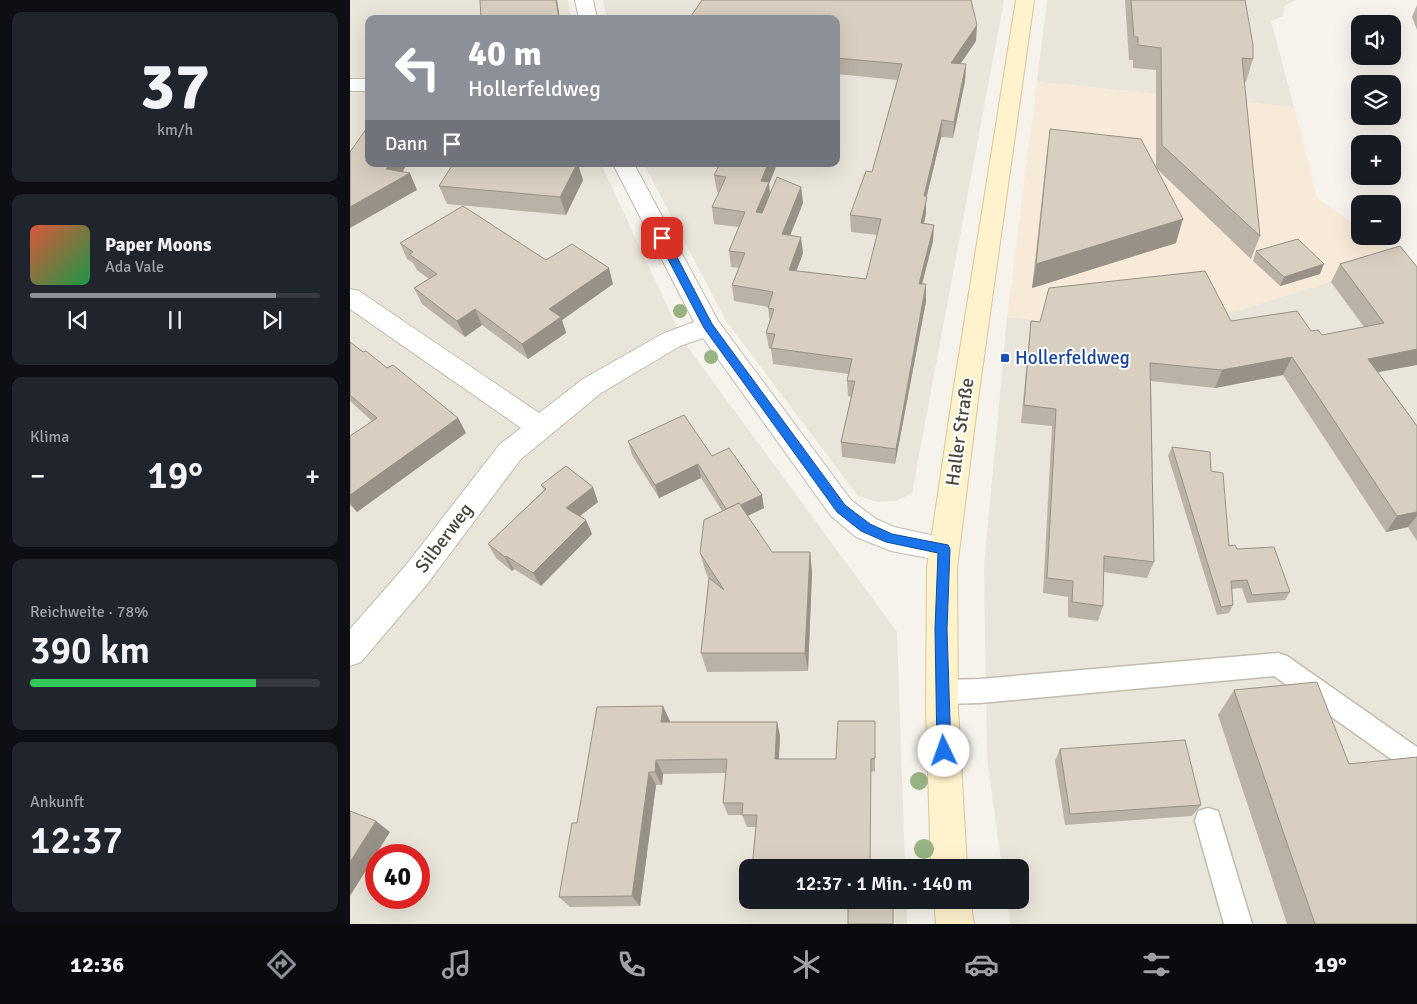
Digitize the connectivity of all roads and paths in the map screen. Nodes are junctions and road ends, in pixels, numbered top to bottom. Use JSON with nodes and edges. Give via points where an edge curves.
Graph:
{"nodes":[{"id":1,"x":584,"y":0,"type":"edge"},
{"id":2,"x":1025,"y":0,"type":"edge"},
{"id":3,"x":587,"y":15,"type":"edge"},
{"id":4,"x":365,"y":84,"type":"edge"},
{"id":5,"x":350,"y":85,"type":"edge"},
{"id":6,"x":626,"y":167,"type":"edge"},
{"id":7,"x":350,"y":297,"type":"edge"},
{"id":8,"x":708,"y":326,"type":"junction"},
{"id":9,"x":539,"y":426,"type":"junction"},
{"id":10,"x":944,"y":549,"type":"junction"},
{"id":11,"x":350,"y":652,"type":"edge"},
{"id":12,"x":942,"y":692,"type":"junction"},
{"id":13,"x":1417,"y":762,"type":"edge"},
{"id":14,"x":1208,"y":821,"type":"dead end"},
{"id":15,"x":949,"y":859,"type":"edge"},
{"id":16,"x":953,"y":909,"type":"edge"},
{"id":17,"x":955,"y":924,"type":"edge"},
{"id":18,"x":1238,"y":924,"type":"edge"}],
"edges":[{"from":1,"to":3,"type":"street"},
{"from":2,"to":10,"type":"street","name":"Haller Straße"},
{"from":4,"to":5,"type":"street"},
{"from":6,"to":8,"type":"street"},
{"from":7,"to":9,"type":"street"},
{"from":8,"to":9,"type":"street","name":"Silberweg","via":[[671,340],[592,386]]},
{"from":8,"to":10,"type":"street","via":[[841,508],[866,528],[891,539]]},
{"from":9,"to":11,"type":"street","name":"Silberweg","via":[[510,452],[417,574]]},
{"from":10,"to":12,"type":"street","name":"Haller Straße"},
{"from":12,"to":13,"type":"lane","via":[[1278,664]]},
{"from":12,"to":15,"type":"street","name":"Haller Straße"},
{"from":14,"to":18,"type":"lane"},
{"from":16,"to":17,"type":"street"}]}
